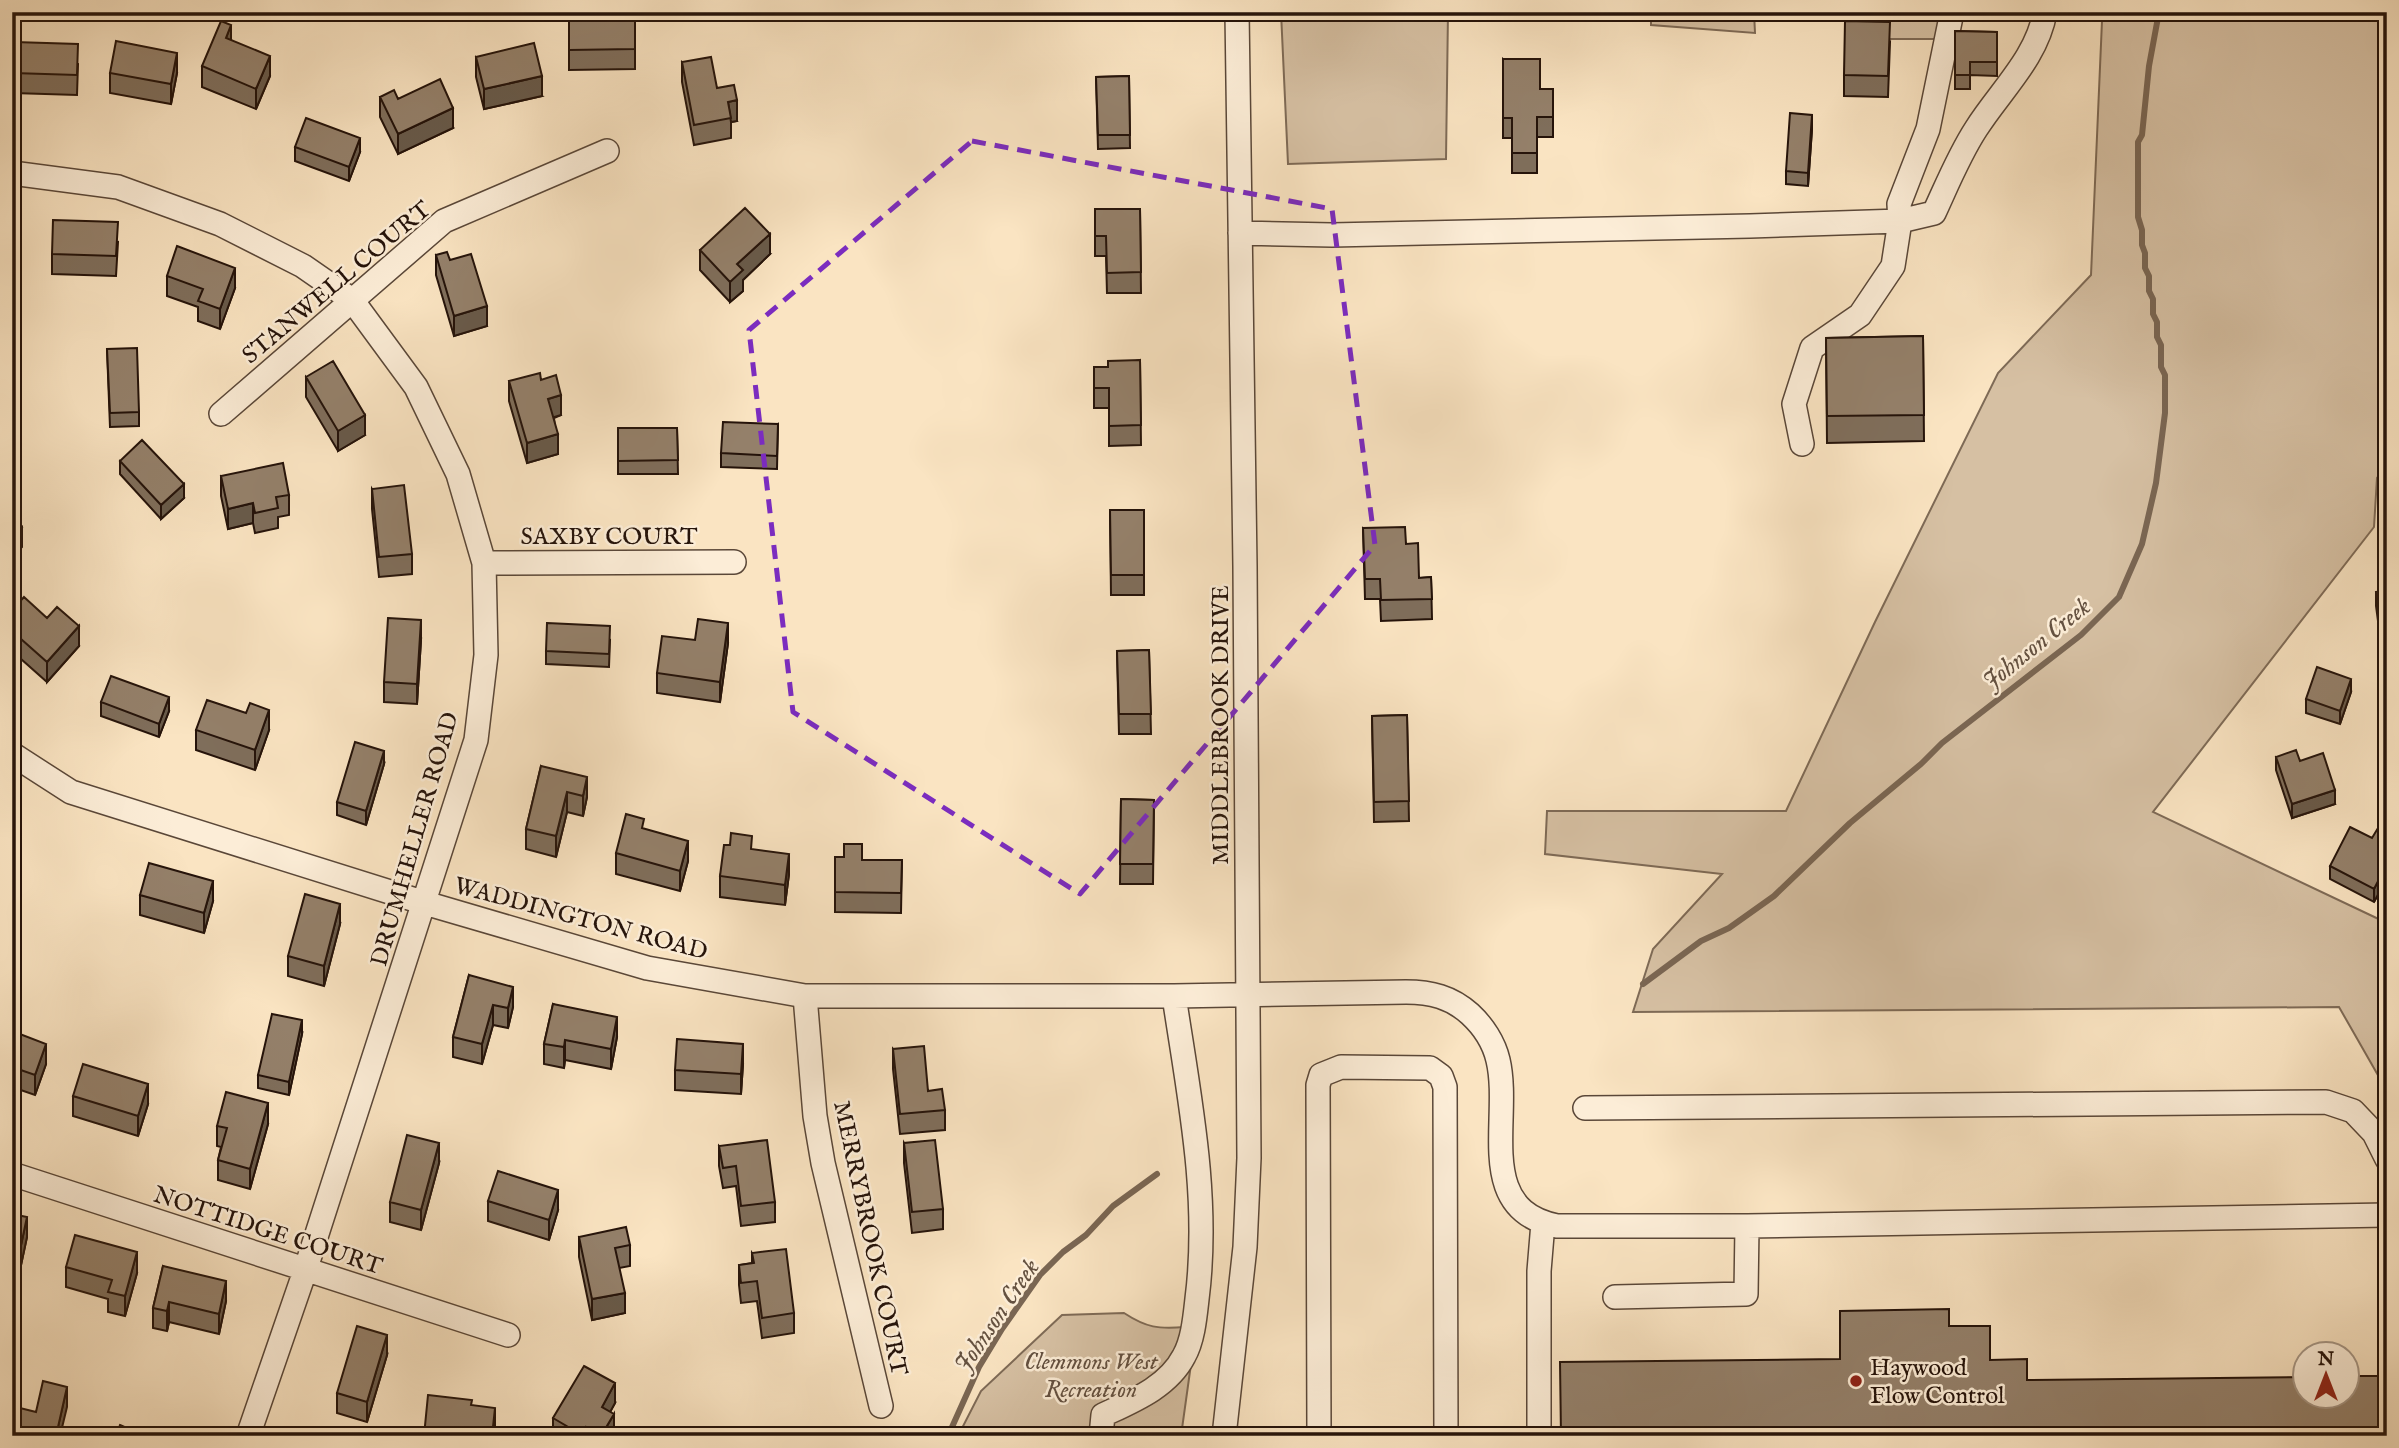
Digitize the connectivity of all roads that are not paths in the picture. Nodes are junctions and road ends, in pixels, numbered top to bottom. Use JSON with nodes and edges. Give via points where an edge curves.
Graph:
{"nodes":[{"id":1,"x":1237,"y":12,"type":"edge"},
{"id":2,"x":1952,"y":12,"type":"edge"},
{"id":3,"x":2045,"y":12,"type":"edge"},
{"id":4,"x":607,"y":150,"type":"dead end"},
{"id":5,"x":12,"y":173,"type":"edge"},
{"id":6,"x":1900,"y":221,"type":"junction"},
{"id":7,"x":1240,"y":233,"type":"junction"},
{"id":8,"x":352,"y":300,"type":"junction"},
{"id":9,"x":221,"y":414,"type":"dead end"},
{"id":10,"x":1802,"y":444,"type":"dead end"},
{"id":11,"x":734,"y":562,"type":"dead end"},
{"id":12,"x":484,"y":563,"type":"junction"},
{"id":13,"x":12,"y":754,"type":"edge"},
{"id":14,"x":425,"y":903,"type":"junction"},
{"id":15,"x":1248,"y":994,"type":"junction"},
{"id":16,"x":804,"y":996,"type":"junction"},
{"id":17,"x":1174,"y":996,"type":"junction"},
{"id":18,"x":1586,"y":1108,"type":"dead end"},
{"id":19,"x":2387,"y":1159,"type":"edge"},
{"id":20,"x":12,"y":1174,"type":"edge"},
{"id":21,"x":2387,"y":1215,"type":"edge"},
{"id":22,"x":1543,"y":1223,"type":"junction"},
{"id":23,"x":1747,"y":1226,"type":"junction"},
{"id":24,"x":306,"y":1268,"type":"junction"},
{"id":25,"x":1615,"y":1297,"type":"dead end"},
{"id":26,"x":508,"y":1335,"type":"dead end"},
{"id":27,"x":881,"y":1406,"type":"dead end"},
{"id":28,"x":248,"y":1436,"type":"edge"},
{"id":29,"x":1101,"y":1436,"type":"edge"},
{"id":30,"x":1224,"y":1436,"type":"edge"},
{"id":31,"x":1319,"y":1436,"type":"edge"},
{"id":32,"x":1446,"y":1436,"type":"edge"},
{"id":33,"x":1539,"y":1436,"type":"edge"}],
"edges":[{"from":1,"to":7,"type":"street","name":"MIDDLEBROOK DRIVE"},
{"from":2,"to":6,"type":"street","via":[[1928,129],[1899,204]]},
{"from":3,"to":6,"type":"street","via":[[2029,56],[1975,130],[1934,212]]},
{"from":4,"to":8,"type":"street","name":"STANWELL COURT","via":[[444,221]]},
{"from":5,"to":8,"type":"street","name":"DRUMHELLER ROAD","via":[[118,187],[220,224],[303,266]]},
{"from":6,"to":7,"type":"street","via":[[1332,235]]},
{"from":6,"to":10,"type":"street","via":[[1893,267],[1860,315],[1812,348],[1794,404]]},
{"from":7,"to":15,"type":"street","name":"MIDDLEBROOK DRIVE"},
{"from":8,"to":9,"type":"street","name":"STANWELL COURT"},
{"from":8,"to":12,"type":"street","name":"DRUMHELLER ROAD","via":[[416,387],[458,474]]},
{"from":11,"to":12,"type":"street","name":"SAXBY COURT"},
{"from":12,"to":14,"type":"street","name":"DRUMHELLER ROAD","via":[[486,655],[476,740]]},
{"from":13,"to":14,"type":"street","name":"WADDINGTON ROAD","via":[[71,792]]},
{"from":14,"to":16,"type":"street","name":"WADDINGTON ROAD","via":[[647,968]]},
{"from":14,"to":24,"type":"street","name":"DRUMHELLER ROAD"},
{"from":15,"to":17,"type":"street","name":"WADDINGTON ROAD"},
{"from":15,"to":22,"type":"street","name":"WADDINGTON ROAD","via":[[1423,992],[1464,1009],[1483,1030],[1499,1064],[1502,1172],[1508,1191],[1525,1214]]},
{"from":15,"to":30,"type":"street","name":"MIDDLEBROOK DRIVE","via":[[1248,1214]]},
{"from":16,"to":17,"type":"street","name":"WADDINGTON ROAD"},
{"from":16,"to":27,"type":"street","name":"MERRYBROOK COURT","via":[[823,1163]]},
{"from":17,"to":29,"type":"street","via":[[1200,1171],[1202,1252],[1196,1312],[1189,1345],[1177,1367],[1147,1393],[1104,1415]]},
{"from":18,"to":19,"type":"street","via":[[2326,1102],[2353,1111],[2374,1133]]},
{"from":20,"to":24,"type":"street","name":"NOTTIDGE COURT"},
{"from":21,"to":23,"type":"street"},
{"from":22,"to":23,"type":"street"},
{"from":22,"to":33,"type":"street","via":[[1538,1271]]},
{"from":23,"to":25,"type":"street","via":[[1746,1294]]},
{"from":24,"to":26,"type":"street","name":"NOTTIDGE COURT"},
{"from":24,"to":28,"type":"street","name":"DRUMHELLER ROAD"},
{"from":31,"to":32,"type":"street","via":[[1318,1085],[1321,1075],[1340,1067],[1430,1068],[1441,1076],[1445,1087]]}]}
